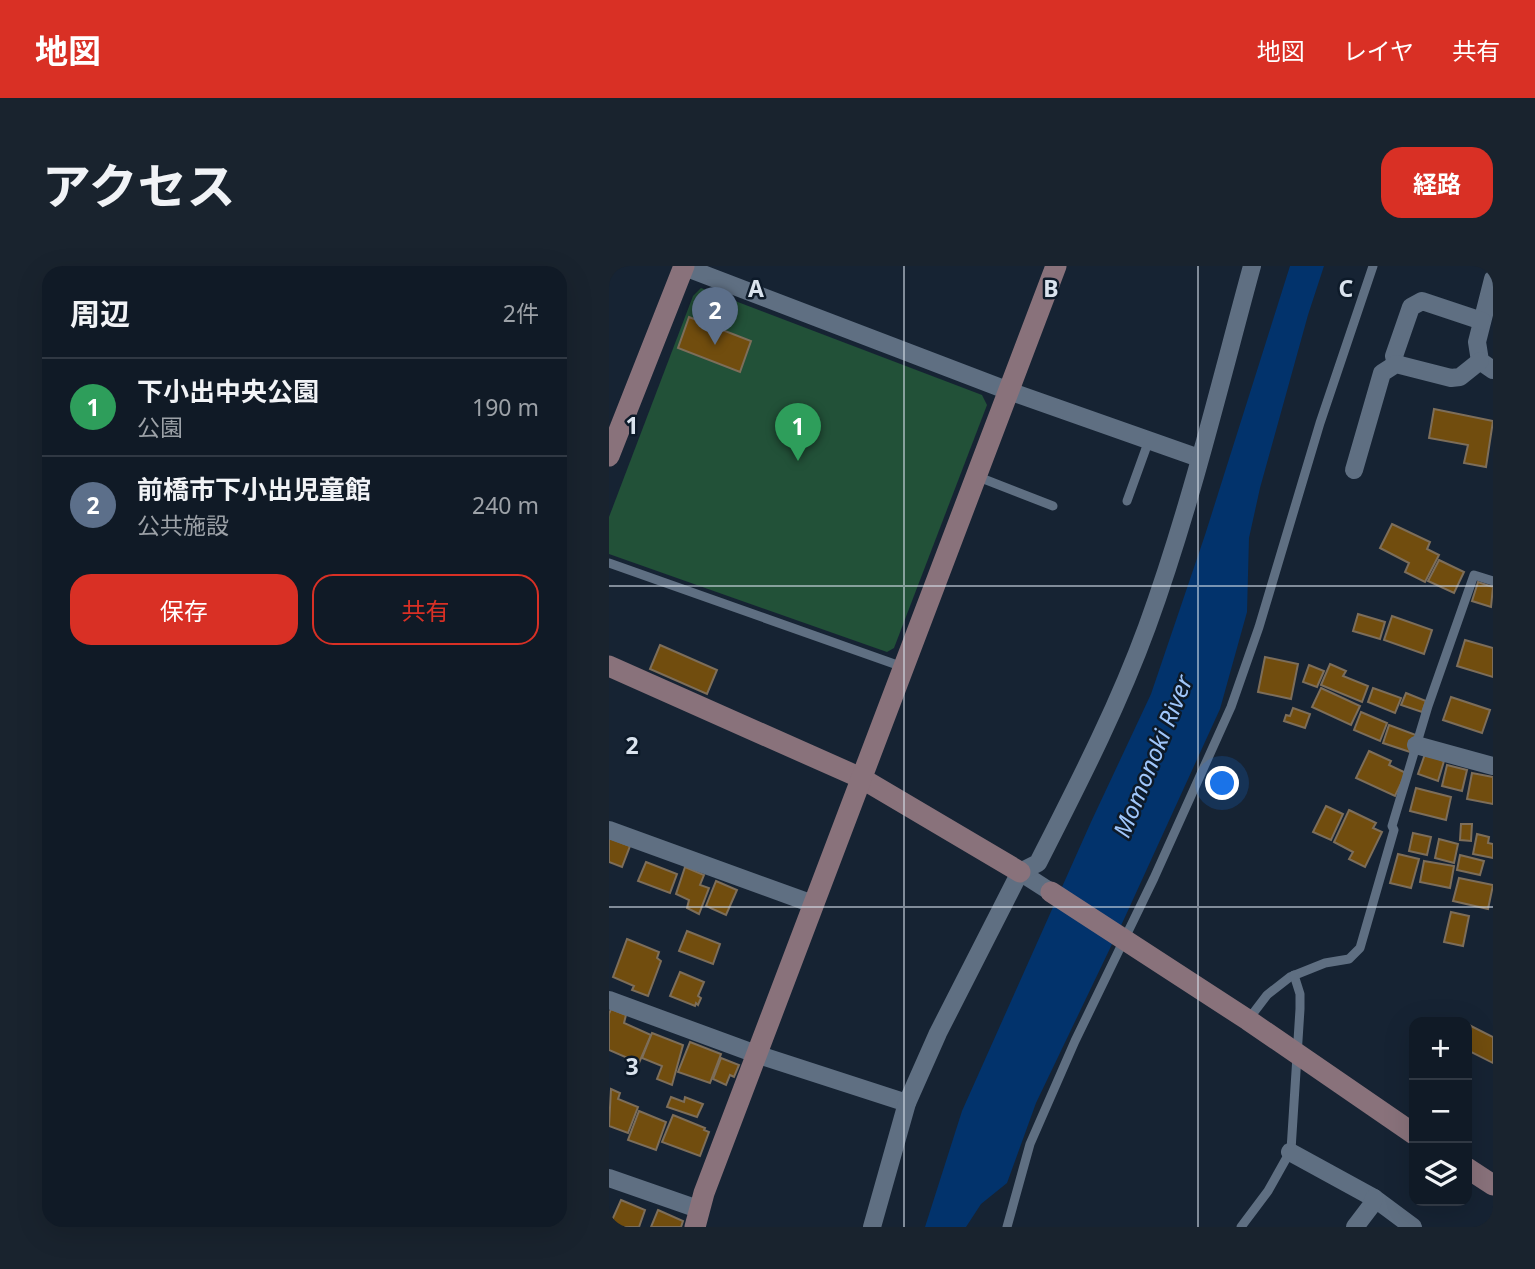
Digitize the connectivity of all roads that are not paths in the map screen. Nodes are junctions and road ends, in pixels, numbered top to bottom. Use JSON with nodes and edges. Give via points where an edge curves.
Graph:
{"nodes":[{"id":1,"x":683,"y":266,"type":"edge"},
{"id":2,"x":1056,"y":266,"type":"edge"},
{"id":3,"x":1252,"y":266,"type":"edge"},
{"id":4,"x":1374,"y":266,"type":"edge"},
{"id":5,"x":1493,"y":279,"type":"edge"},
{"id":6,"x":1482,"y":321,"type":"junction"},
{"id":7,"x":1396,"y":364,"type":"junction"},
{"id":8,"x":1487,"y":366,"type":"edge"},
{"id":9,"x":1009,"y":391,"type":"junction"},
{"id":10,"x":1149,"y":440,"type":"junction"},
{"id":11,"x":611,"y":445,"type":"edge"},
{"id":12,"x":1199,"y":458,"type":"junction"},
{"id":13,"x":1354,"y":470,"type":"dead end"},
{"id":14,"x":975,"y":475,"type":"junction"},
{"id":15,"x":1127,"y":500,"type":"dead end"},
{"id":16,"x":1053,"y":506,"type":"dead end"},
{"id":17,"x":609,"y":563,"type":"edge"},
{"id":18,"x":1493,"y":581,"type":"edge"},
{"id":19,"x":609,"y":666,"type":"edge"},
{"id":20,"x":903,"y":667,"type":"junction"},
{"id":21,"x":1416,"y":745,"type":"junction"},
{"id":22,"x":1493,"y":766,"type":"edge"},
{"id":23,"x":862,"y":778,"type":"junction"},
{"id":24,"x":609,"y":830,"type":"edge"},
{"id":25,"x":1020,"y":872,"type":"junction"},
{"id":26,"x":1051,"y":892,"type":"joint"},
{"id":27,"x":813,"y":904,"type":"junction"},
{"id":28,"x":1124,"y":938,"type":"junction"},
{"id":29,"x":1294,"y":975,"type":"junction"},
{"id":30,"x":609,"y":1000,"type":"edge"},
{"id":31,"x":1248,"y":1020,"type":"junction"},
{"id":32,"x":756,"y":1054,"type":"junction"},
{"id":33,"x":1297,"y":1054,"type":"junction"},
{"id":34,"x":907,"y":1103,"type":"junction"},
{"id":35,"x":1409,"y":1131,"type":"edge"},
{"id":36,"x":1290,"y":1152,"type":"junction"},
{"id":37,"x":1472,"y":1171,"type":"edge"},
{"id":38,"x":609,"y":1178,"type":"edge"},
{"id":39,"x":1493,"y":1185,"type":"edge"},
{"id":40,"x":1374,"y":1198,"type":"junction"},
{"id":41,"x":697,"y":1218,"type":"edge"},
{"id":42,"x":872,"y":1227,"type":"edge"},
{"id":43,"x":1007,"y":1227,"type":"edge"},
{"id":44,"x":1241,"y":1227,"type":"edge"},
{"id":45,"x":1355,"y":1227,"type":"edge"},
{"id":46,"x":1413,"y":1227,"type":"edge"}],
"edges":[{"from":1,"to":9,"type":"street"},
{"from":1,"to":11,"type":"street"},
{"from":2,"to":9,"type":"street"},
{"from":3,"to":12,"type":"street"},
{"from":4,"to":28,"type":"lane","via":[[1231,707]]},
{"from":5,"to":6,"type":"street"},
{"from":6,"to":7,"type":"street","via":[[1422,301],[1411,307],[1394,356]]},
{"from":6,"to":8,"type":"street","via":[[1477,342]]},
{"from":7,"to":8,"type":"street","via":[[1451,379]]},
{"from":7,"to":13,"type":"street","via":[[1382,373]]},
{"from":9,"to":10,"type":"street"},
{"from":9,"to":14,"type":"street"},
{"from":10,"to":12,"type":"street"},
{"from":10,"to":15,"type":"lane"},
{"from":12,"to":25,"type":"street","via":[[1174,549],[1126,682],[1038,863]]},
{"from":14,"to":16,"type":"lane"},
{"from":14,"to":20,"type":"street"},
{"from":17,"to":20,"type":"lane"},
{"from":18,"to":21,"type":"lane","via":[[1474,575]]},
{"from":19,"to":23,"type":"street"},
{"from":20,"to":23,"type":"street"},
{"from":21,"to":22,"type":"street"},
{"from":21,"to":29,"type":"lane","via":[[1360,948],[1349,959]]},
{"from":23,"to":25,"type":"street"},
{"from":23,"to":27,"type":"street"},
{"from":24,"to":27,"type":"street"},
{"from":25,"to":26,"type":"street"},
{"from":25,"to":34,"type":"street"},
{"from":26,"to":28,"type":"street"},
{"from":27,"to":32,"type":"street"},
{"from":28,"to":31,"type":"street"},
{"from":28,"to":43,"type":"lane","via":[[1030,1144]]},
{"from":29,"to":31,"type":"lane","via":[[1267,995]]},
{"from":29,"to":33,"type":"lane","via":[[1300,994]]},
{"from":30,"to":32,"type":"street"},
{"from":31,"to":33,"type":"street"},
{"from":32,"to":34,"type":"street"},
{"from":32,"to":41,"type":"street"},
{"from":33,"to":35,"type":"street"},
{"from":33,"to":36,"type":"lane"},
{"from":34,"to":42,"type":"street"},
{"from":36,"to":40,"type":"street"},
{"from":36,"to":44,"type":"lane"},
{"from":37,"to":39,"type":"street"},
{"from":38,"to":41,"type":"street"},
{"from":40,"to":45,"type":"street"},
{"from":40,"to":46,"type":"street"}]}
